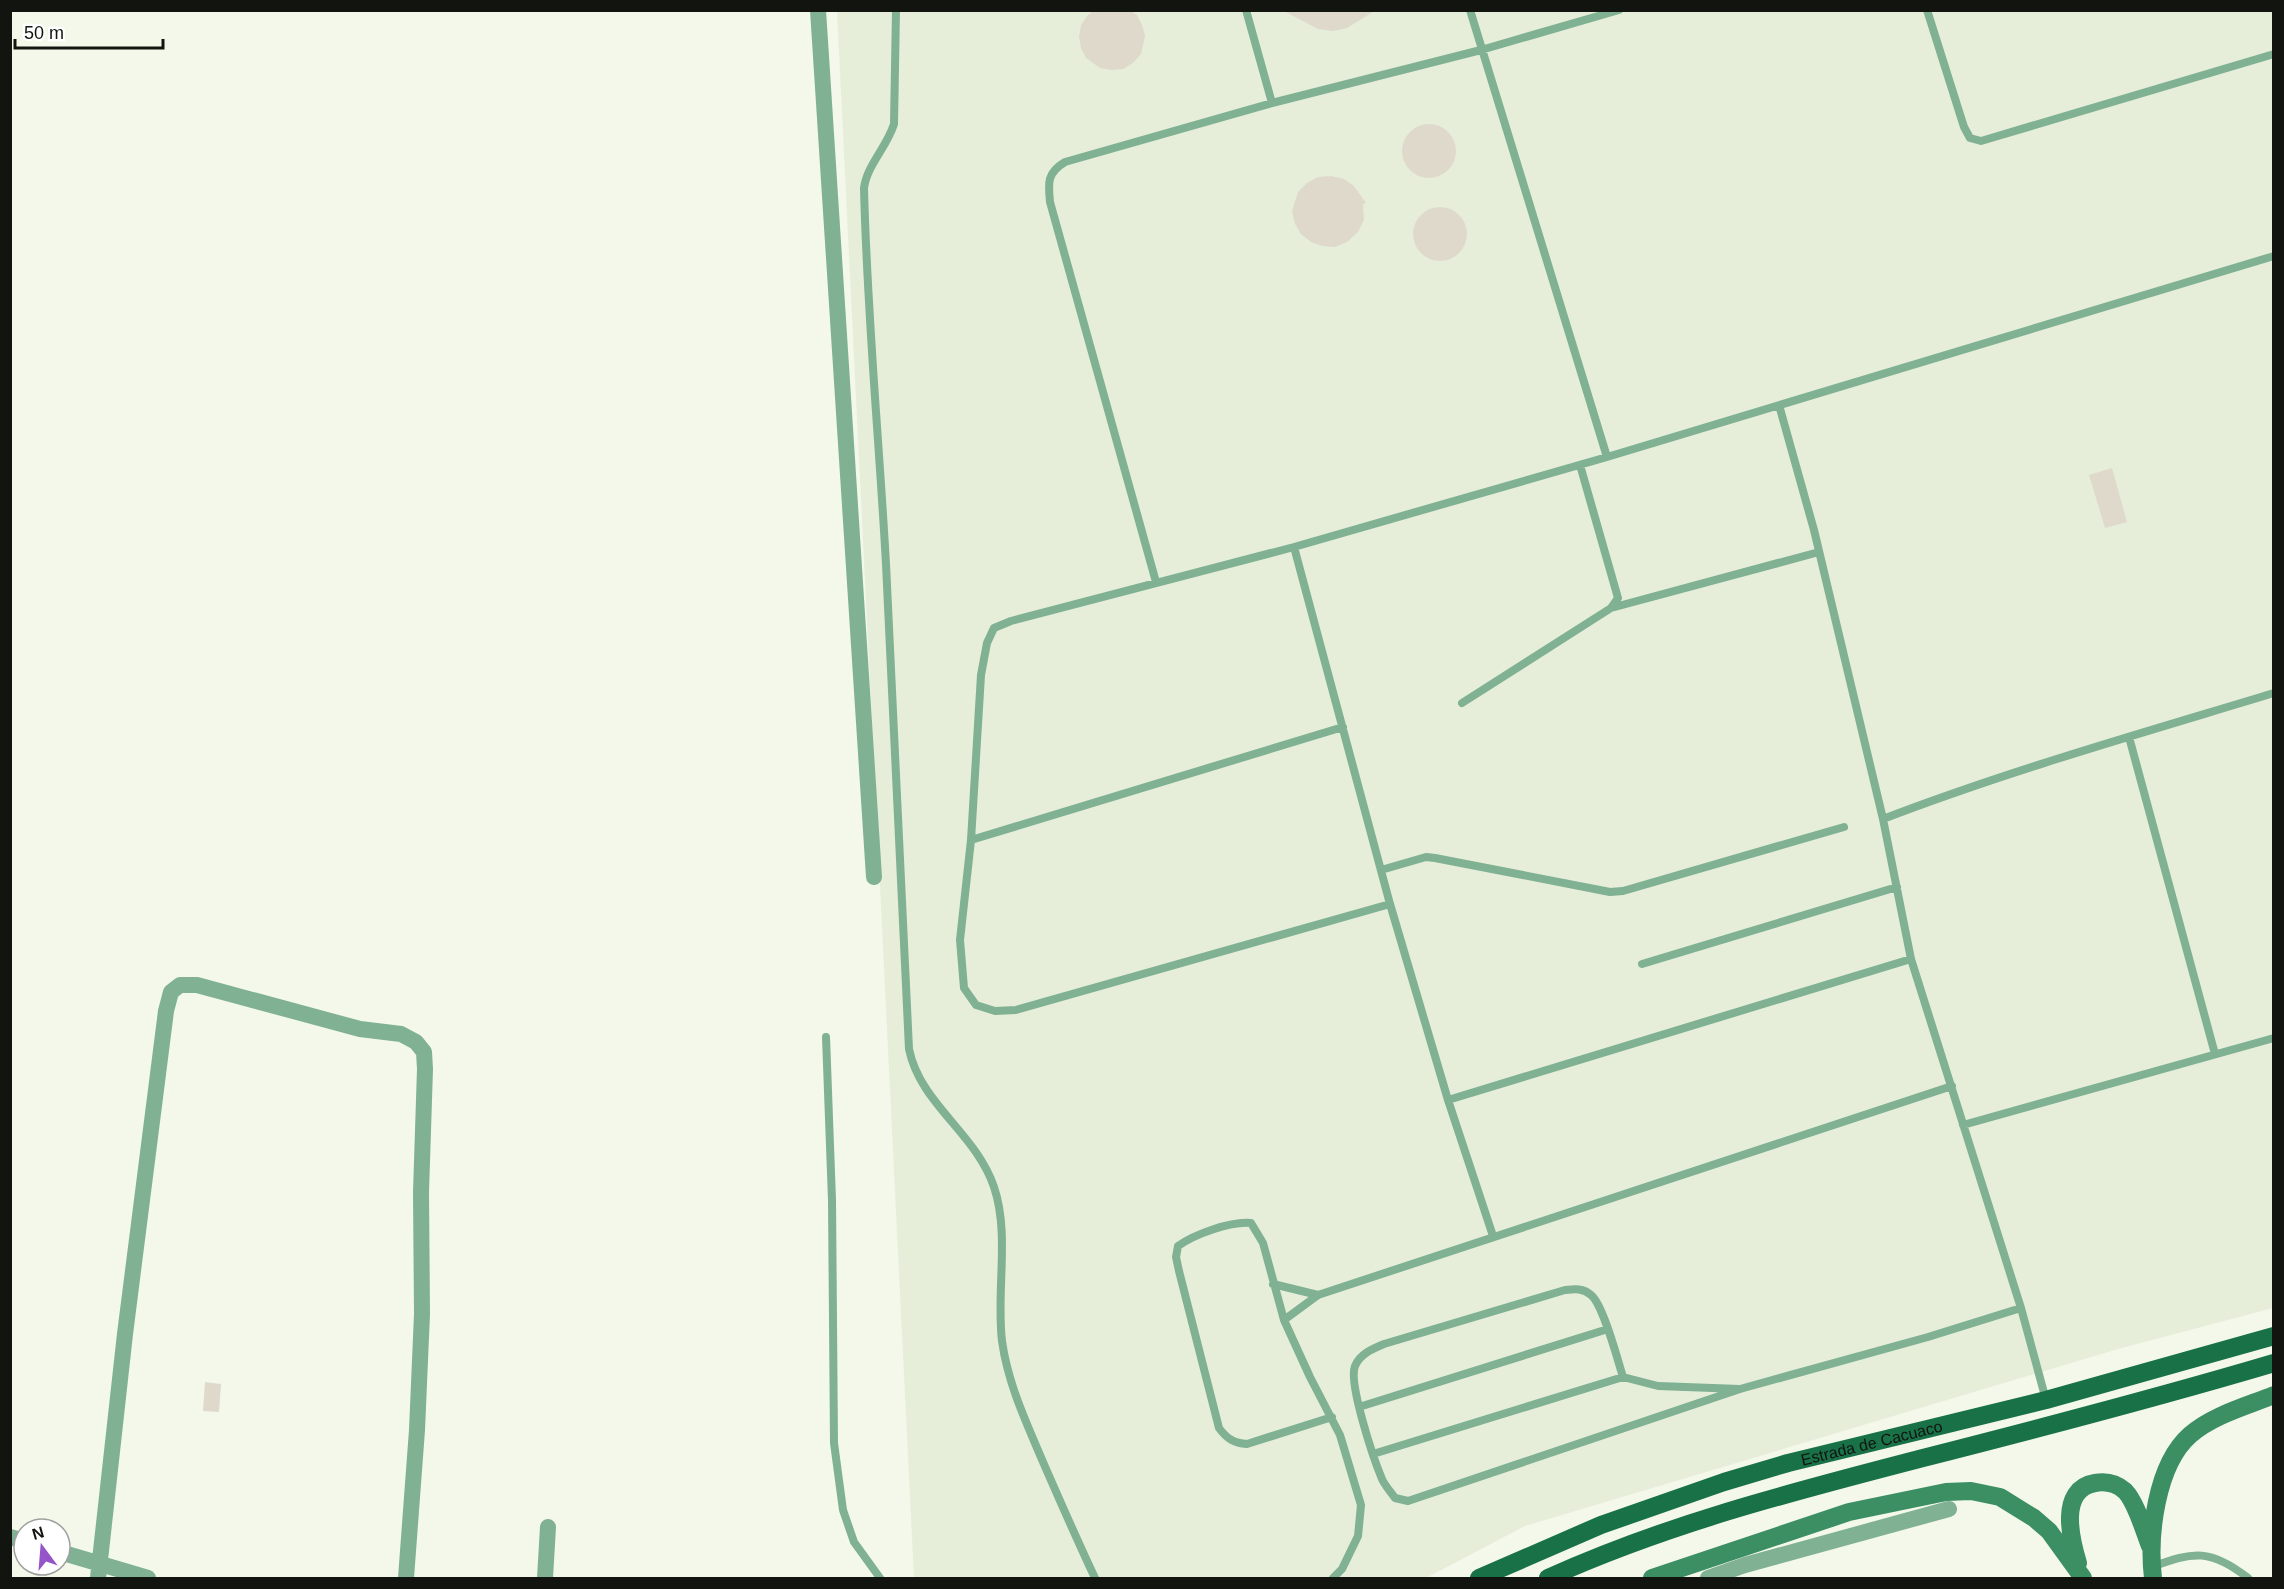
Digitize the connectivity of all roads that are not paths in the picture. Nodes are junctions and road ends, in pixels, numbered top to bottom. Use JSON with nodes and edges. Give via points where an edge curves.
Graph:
{"nodes":[{"id":1,"x":818,"y":10,"type":"edge"},
{"id":2,"x":896,"y":10,"type":"edge"},
{"id":3,"x":1246,"y":10,"type":"edge"},
{"id":4,"x":1470,"y":10,"type":"edge"},
{"id":5,"x":1619,"y":10,"type":"edge"},
{"id":6,"x":1927,"y":10,"type":"edge"},
{"id":7,"x":1481,"y":50,"type":"junction"},
{"id":8,"x":2274,"y":54,"type":"edge"},
{"id":9,"x":1272,"y":103,"type":"junction"},
{"id":10,"x":2274,"y":256,"type":"edge"},
{"id":11,"x":1779,"y":405,"type":"junction"},
{"id":12,"x":1607,"y":457,"type":"junction"},
{"id":13,"x":1580,"y":465,"type":"junction"},
{"id":14,"x":1294,"y":547,"type":"junction"},
{"id":15,"x":1819,"y":552,"type":"junction"},
{"id":16,"x":1156,"y":582,"type":"junction"},
{"id":17,"x":1611,"y":608,"type":"junction"},
{"id":18,"x":2274,"y":693,"type":"edge"},
{"id":19,"x":1462,"y":703,"type":"dead end"},
{"id":20,"x":1342,"y":727,"type":"junction"},
{"id":21,"x":2129,"y":737,"type":"junction"},
{"id":22,"x":1883,"y":819,"type":"junction"},
{"id":23,"x":1844,"y":827,"type":"dead end"},
{"id":24,"x":971,"y":840,"type":"junction"},
{"id":25,"x":1381,"y":870,"type":"junction"},
{"id":26,"x":874,"y":877,"type":"dead end"},
{"id":27,"x":1897,"y":887,"type":"junction"},
{"id":28,"x":1390,"y":904,"type":"junction"},
{"id":29,"x":1911,"y":959,"type":"junction"},
{"id":30,"x":1642,"y":964,"type":"dead end"},
{"id":31,"x":826,"y":1037,"type":"dead end"},
{"id":32,"x":2274,"y":1038,"type":"edge"},
{"id":33,"x":2215,"y":1054,"type":"junction"},
{"id":34,"x":1952,"y":1086,"type":"junction"},
{"id":35,"x":1448,"y":1100,"type":"junction"},
{"id":36,"x":1962,"y":1125,"type":"junction"},
{"id":37,"x":1493,"y":1236,"type":"junction"},
{"id":38,"x":1273,"y":1284,"type":"junction"},
{"id":39,"x":1318,"y":1295,"type":"junction"},
{"id":40,"x":2021,"y":1308,"type":"junction"},
{"id":41,"x":1284,"y":1320,"type":"junction"},
{"id":42,"x":1608,"y":1329,"type":"junction"},
{"id":43,"x":2274,"y":1335,"type":"edge"},
{"id":44,"x":2274,"y":1363,"type":"edge"},
{"id":45,"x":1623,"y":1377,"type":"junction"},
{"id":46,"x":1740,"y":1389,"type":"junction"},
{"id":47,"x":2274,"y":1395,"type":"edge"},
{"id":48,"x":2046,"y":1400,"type":"junction"},
{"id":49,"x":1359,"y":1407,"type":"junction"},
{"id":50,"x":1332,"y":1417,"type":"junction"},
{"id":51,"x":1373,"y":1454,"type":"junction"},
{"id":52,"x":1949,"y":1509,"type":"dead end"},
{"id":53,"x":548,"y":1527,"type":"dead end"},
{"id":54,"x":2151,"y":1547,"type":"junction"},
{"id":55,"x":72,"y":1558,"type":"edge"},
{"id":56,"x":99,"y":1571,"type":"edge"},
{"id":57,"x":1746,"y":1572,"type":"edge"},
{"id":58,"x":2152,"y":1573,"type":"edge"},
{"id":59,"x":148,"y":1578,"type":"edge"},
{"id":60,"x":406,"y":1578,"type":"edge"},
{"id":61,"x":545,"y":1578,"type":"edge"},
{"id":62,"x":880,"y":1578,"type":"edge"},
{"id":63,"x":1095,"y":1578,"type":"edge"},
{"id":64,"x":1334,"y":1578,"type":"edge"},
{"id":65,"x":1479,"y":1578,"type":"edge"},
{"id":66,"x":1548,"y":1578,"type":"edge"},
{"id":67,"x":1653,"y":1578,"type":"edge"},
{"id":68,"x":1708,"y":1578,"type":"edge"},
{"id":69,"x":2083,"y":1578,"type":"edge"},
{"id":70,"x":2248,"y":1578,"type":"edge"}],
"edges":[{"from":1,"to":26,"type":"street"},
{"from":2,"to":63,"type":"lane","via":[[894,124],[864,188],[909,1049],[925,1089],[975,1148],[995,1188],[1000,1214],[1001,1318],[1008,1370],[1019,1406]]},
{"from":3,"to":9,"type":"lane"},
{"from":4,"to":7,"type":"lane"},
{"from":5,"to":7,"type":"lane"},
{"from":6,"to":8,"type":"lane","via":[[1964,127],[1971,138],[1982,141]]},
{"from":7,"to":9,"type":"lane"},
{"from":7,"to":12,"type":"lane"},
{"from":9,"to":16,"type":"lane","via":[[1065,162],[1053,169],[1049,180],[1050,201]]},
{"from":10,"to":11,"type":"lane"},
{"from":11,"to":12,"type":"lane"},
{"from":11,"to":15,"type":"lane"},
{"from":12,"to":13,"type":"lane"},
{"from":13,"to":14,"type":"lane"},
{"from":13,"to":17,"type":"lane","via":[[1618,598]]},
{"from":14,"to":16,"type":"lane"},
{"from":14,"to":20,"type":"lane"},
{"from":15,"to":17,"type":"lane"},
{"from":15,"to":22,"type":"lane"},
{"from":16,"to":24,"type":"lane","via":[[994,628],[981,675]]},
{"from":17,"to":19,"type":"lane"},
{"from":18,"to":21,"type":"lane"},
{"from":20,"to":24,"type":"lane"},
{"from":20,"to":25,"type":"lane"},
{"from":21,"to":22,"type":"lane","via":[[1959,790]]},
{"from":21,"to":33,"type":"lane"},
{"from":22,"to":27,"type":"lane"},
{"from":23,"to":25,"type":"lane","via":[[1623,891],[1610,892],[1426,857]]},
{"from":24,"to":28,"type":"lane","via":[[960,939],[964,988],[976,1005],[995,1011],[1016,1011]]},
{"from":25,"to":28,"type":"lane"},
{"from":27,"to":29,"type":"lane"},
{"from":27,"to":30,"type":"lane"},
{"from":28,"to":35,"type":"lane"},
{"from":29,"to":34,"type":"lane"},
{"from":29,"to":35,"type":"lane"},
{"from":31,"to":62,"type":"lane","via":[[837,1477],[854,1542]]},
{"from":32,"to":33,"type":"lane"},
{"from":33,"to":36,"type":"lane"},
{"from":34,"to":36,"type":"lane"},
{"from":34,"to":37,"type":"lane"},
{"from":35,"to":37,"type":"lane"},
{"from":36,"to":40,"type":"lane"},
{"from":37,"to":39,"type":"lane"},
{"from":38,"to":39,"type":"lane"},
{"from":38,"to":41,"type":"lane"},
{"from":38,"to":50,"type":"lane","via":[[1263,1243],[1251,1223],[1239,1222],[1187,1239],[1178,1246],[1176,1257],[1219,1428],[1225,1437],[1247,1444]]},
{"from":39,"to":41,"type":"lane"},
{"from":40,"to":46,"type":"lane"},
{"from":40,"to":48,"type":"lane"},
{"from":41,"to":50,"type":"lane"},
{"from":42,"to":45,"type":"lane"},
{"from":42,"to":49,"type":"lane"},
{"from":42,"to":49,"type":"lane","via":[[1594,1296],[1582,1289],[1565,1290],[1384,1344],[1360,1357],[1354,1368]]},
{"from":43,"to":48,"type":"main road","name":"Estrada de Cacuaco"},
{"from":44,"to":66,"type":"main road","name":"Estrada de Cacuaco","via":[[2145,1401],[1771,1497],[1680,1525]]},
{"from":45,"to":46,"type":"lane","via":[[1658,1386]]},
{"from":45,"to":51,"type":"lane"},
{"from":46,"to":51,"type":"lane","via":[[1408,1501],[1395,1498]]},
{"from":47,"to":54,"type":"main road","via":[[2210,1422],[2190,1435],[2174,1455],[2162,1484]]},
{"from":48,"to":65,"type":"main road","name":"Estrada de Cacuaco","via":[[1724,1482],[1601,1526]]},
{"from":49,"to":51,"type":"lane"},
{"from":50,"to":64,"type":"lane","via":[[1361,1505],[1358,1536]]},
{"from":52,"to":57,"type":"street"},
{"from":53,"to":61,"type":"street"},
{"from":54,"to":58,"type":"main road"},
{"from":54,"to":69,"type":"main road","via":[[2126,1492],[2106,1482],[2091,1483],[2074,1500],[2069,1524]]},
{"from":55,"to":56,"type":"street"},
{"from":56,"to":59,"type":"street"},
{"from":56,"to":60,"type":"street","via":[[166,1011],[171,992],[180,985],[197,986],[360,1029],[401,1034],[416,1042],[423,1052],[422,1314]]},
{"from":57,"to":68,"type":"street"},
{"from":58,"to":70,"type":"lane","via":[[2179,1557],[2197,1555],[2232,1566]]},
{"from":67,"to":69,"type":"main road","via":[[1849,1512],[1954,1491],[1989,1494],[2016,1505],[2049,1531]]}]}
